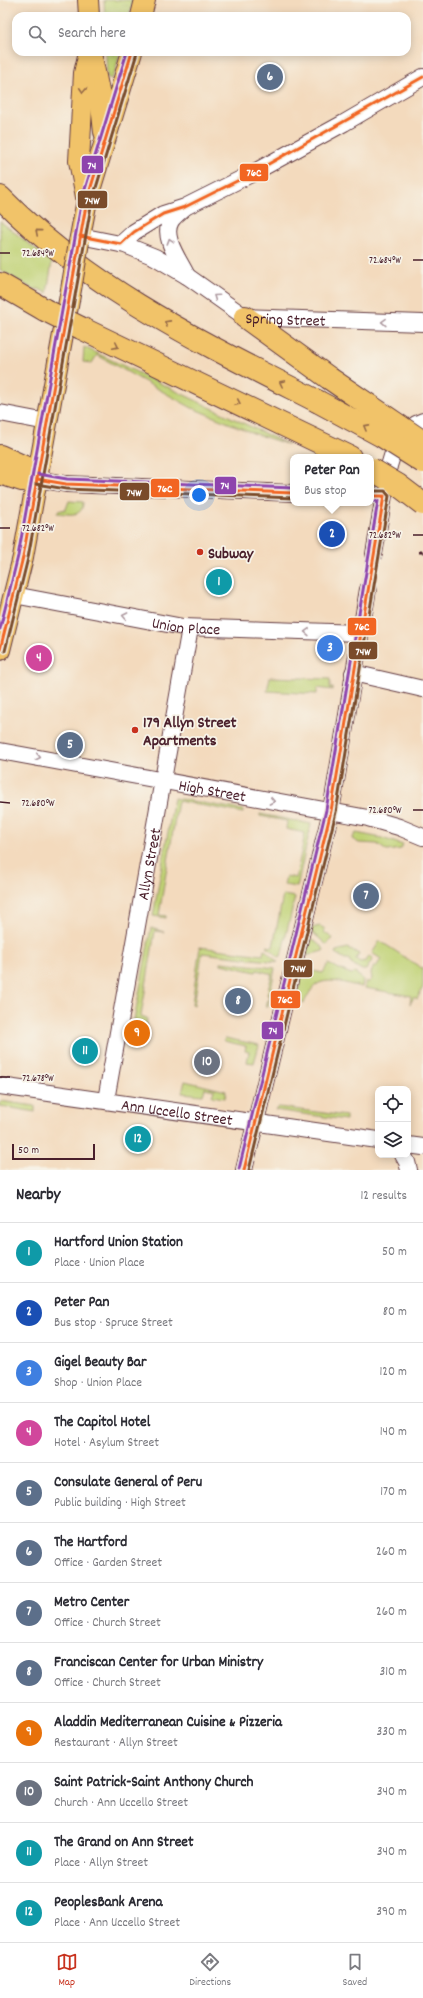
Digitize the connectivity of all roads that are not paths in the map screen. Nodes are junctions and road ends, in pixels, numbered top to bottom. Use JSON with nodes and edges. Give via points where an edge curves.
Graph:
{"nodes":[{"id":1,"x":88,"y":0,"type":"edge"},
{"id":2,"x":145,"y":0,"type":"edge"},
{"id":3,"x":89,"y":12,"type":"edge"},
{"id":4,"x":142,"y":12,"type":"edge"},
{"id":5,"x":89,"y":56,"type":"edge"},
{"id":6,"x":91,"y":56,"type":"edge"},
{"id":7,"x":131,"y":56,"type":"edge"},
{"id":8,"x":423,"y":77,"type":"edge"},
{"id":9,"x":105,"y":140,"type":"junction"},
{"id":10,"x":0,"y":197,"type":"edge"},
{"id":11,"x":87,"y":200,"type":"junction"},
{"id":12,"x":185,"y":207,"type":"junction"},
{"id":13,"x":80,"y":239,"type":"junction"},
{"id":14,"x":121,"y":244,"type":"junction"},
{"id":15,"x":187,"y":276,"type":"junction"},
{"id":16,"x":0,"y":284,"type":"edge"},
{"id":17,"x":0,"y":301,"type":"edge"},
{"id":18,"x":44,"y":315,"type":"junction"},
{"id":19,"x":245,"y":317,"type":"junction"},
{"id":20,"x":423,"y":323,"type":"edge"},
{"id":21,"x":0,"y":413,"type":"edge"},
{"id":22,"x":423,"y":421,"type":"edge"},
{"id":23,"x":47,"y":422,"type":"junction"},
{"id":24,"x":423,"y":442,"type":"edge"},
{"id":25,"x":344,"y":454,"type":"edge"},
{"id":26,"x":0,"y":456,"type":"edge"},
{"id":27,"x":423,"y":462,"type":"edge"},
{"id":28,"x":374,"y":471,"type":"edge"},
{"id":29,"x":0,"y":473,"type":"edge"},
{"id":30,"x":37,"y":479,"type":"junction"},
{"id":31,"x":290,"y":493,"type":"edge"},
{"id":32,"x":377,"y":496,"type":"edge"},
{"id":33,"x":423,"y":498,"type":"edge"},
{"id":34,"x":423,"y":504,"type":"edge"},
{"id":35,"x":374,"y":554,"type":"tunnel mouth"},
{"id":36,"x":368,"y":588,"type":"tunnel mouth"},
{"id":37,"x":14,"y":595,"type":"junction"},
{"id":38,"x":190,"y":628,"type":"junction"},
{"id":39,"x":360,"y":633,"type":"junction"},
{"id":40,"x":0,"y":650,"type":"edge"},
{"id":41,"x":353,"y":673,"type":"junction"},
{"id":42,"x":423,"y":689,"type":"edge"},
{"id":43,"x":0,"y":751,"type":"edge"},
{"id":44,"x":165,"y":781,"type":"junction"},
{"id":45,"x":331,"y":812,"type":"junction"},
{"id":46,"x":423,"y":837,"type":"edge"},
{"id":47,"x":0,"y":1086,"type":"edge"},
{"id":48,"x":106,"y":1100,"type":"junction"},
{"id":49,"x":255,"y":1122,"type":"junction"},
{"id":50,"x":375,"y":1140,"type":"edge"},
{"id":51,"x":411,"y":1145,"type":"edge"},
{"id":52,"x":423,"y":1147,"type":"edge"},
{"id":53,"x":405,"y":1158,"type":"edge"},
{"id":54,"x":244,"y":1170,"type":"edge"},
{"id":55,"x":409,"y":1170,"type":"edge"}],
"edges":[{"from":1,"to":3,"type":"main road"},
{"from":2,"to":4,"type":"main road"},
{"from":5,"to":11,"type":"main road","one_way":true,"via":[[84,73],[79,161]]},
{"from":6,"to":9,"type":"main road","via":[[100,96]]},
{"from":7,"to":9,"type":"main road"},
{"from":8,"to":12,"type":"street","via":[[280,158]]},
{"from":9,"to":11,"type":"main road"},
{"from":27,"to":10,"type":"highway","one_way":true,"bridge":true,"via":[[382,436],[191,336],[120,295],[55,246]]},
{"from":11,"to":13,"type":"main road"},
{"from":12,"to":14,"type":"street","via":[[169,211],[130,235]]},
{"from":15,"to":12,"type":"street","one_way":true,"via":[[169,242],[168,232],[171,221]]},
{"from":13,"to":14,"type":"street","name":"Spring Street"},
{"from":13,"to":23,"type":"main road","bridge":true},
{"from":14,"to":15,"type":"street","name":"Spring Street","via":[[155,257]]},
{"from":19,"to":15,"type":"street","name":"Spring Street","one_way":true},
{"from":16,"to":18,"type":"highway"},
{"from":17,"to":18,"type":"highway"},
{"from":18,"to":25,"type":"highway","one_way":true,"bridge":true,"via":[[81,328]]},
{"from":20,"to":19,"type":"street","name":"Spring Street","one_way":true},
{"from":19,"to":24,"type":"highway","bridge":true},
{"from":21,"to":23,"type":"street"},
{"from":22,"to":32,"type":"street","via":[[416,424],[396,444]]},
{"from":23,"to":30,"type":"main road"},
{"from":26,"to":30,"type":"highway","via":[[29,469]]},
{"from":28,"to":34,"type":"highway","bridge":true},
{"from":29,"to":30,"type":"highway","via":[[22,480]]},
{"from":30,"to":31,"type":"street","via":[[66,484]]},
{"from":30,"to":37,"type":"main road","via":[[24,556]]},
{"from":32,"to":33,"type":"street"},
{"from":32,"to":35,"type":"street"},
{"from":36,"to":39,"type":"street"},
{"from":38,"to":37,"type":"street","name":"Union Place","one_way":true},
{"from":37,"to":40,"type":"main road"},
{"from":39,"to":38,"type":"street","name":"Union Place","one_way":true},
{"from":38,"to":44,"type":"street","name":"Allyn Street"},
{"from":39,"to":41,"type":"street"},
{"from":41,"to":42,"type":"street"},
{"from":41,"to":45,"type":"street"},
{"from":43,"to":44,"type":"street","name":"High Street","one_way":true},
{"from":44,"to":45,"type":"street","name":"High Street","one_way":true},
{"from":44,"to":48,"type":"street","name":"Allyn Street"},
{"from":45,"to":46,"type":"street","name":"High Street","via":[[385,822]]},
{"from":45,"to":49,"type":"street"},
{"from":47,"to":48,"type":"street","name":"Ann Uccello Street"},
{"from":48,"to":49,"type":"street","name":"Ann Uccello Street"},
{"from":49,"to":50,"type":"street","name":"Ann Uccello Street"},
{"from":49,"to":54,"type":"street"},
{"from":51,"to":52,"type":"street"},
{"from":53,"to":55,"type":"street"}]}
